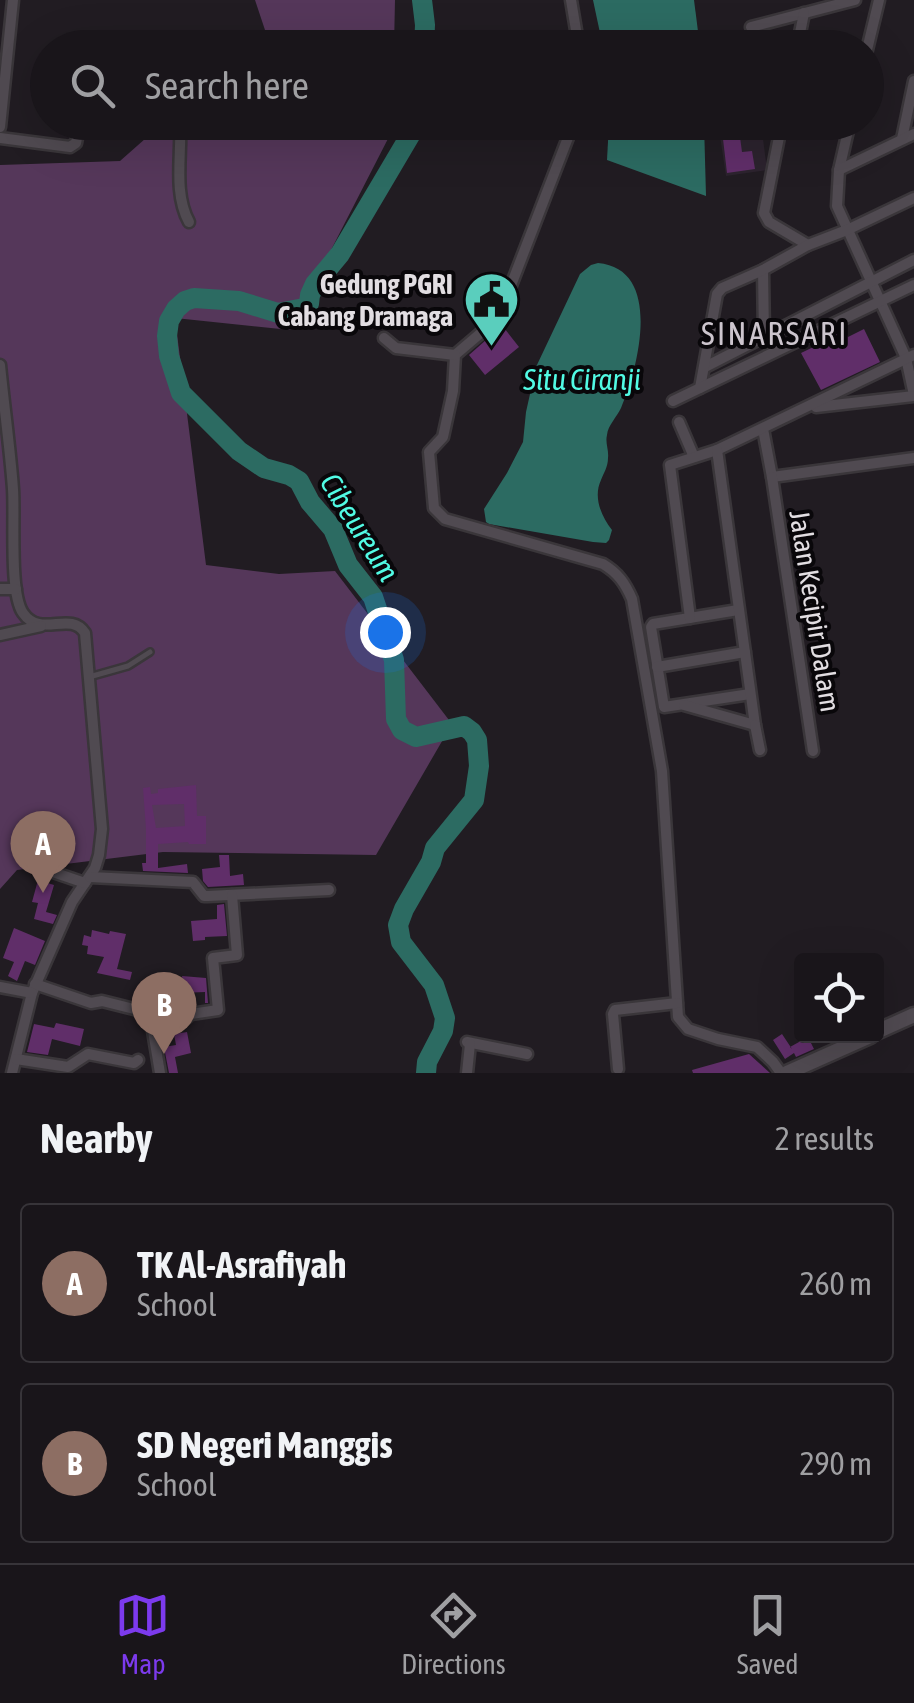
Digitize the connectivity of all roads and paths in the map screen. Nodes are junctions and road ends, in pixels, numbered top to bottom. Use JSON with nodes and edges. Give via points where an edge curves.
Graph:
{"nodes":[{"id":1,"x":13,"y":0,"type":"edge"},
{"id":2,"x":571,"y":0,"type":"edge"},
{"id":3,"x":855,"y":0,"type":"edge"},
{"id":4,"x":879,"y":0,"type":"edge"},
{"id":5,"x":804,"y":13,"type":"junction"},
{"id":6,"x":751,"y":27,"type":"dead end"},
{"id":7,"x":576,"y":30,"type":"edge"},
{"id":8,"x":801,"y":30,"type":"edge"},
{"id":9,"x":872,"y":30,"type":"edge"},
{"id":10,"x":914,"y":80,"type":"edge"},
{"id":11,"x":0,"y":127,"type":"edge"},
{"id":12,"x":914,"y":134,"type":"edge"},
{"id":13,"x":0,"y":138,"type":"edge"},
{"id":14,"x":77,"y":140,"type":"edge"},
{"id":15,"x":181,"y":140,"type":"edge"},
{"id":16,"x":567,"y":140,"type":"edge"},
{"id":17,"x":778,"y":140,"type":"edge"},
{"id":18,"x":846,"y":140,"type":"edge"},
{"id":19,"x":902,"y":140,"type":"junction"},
{"id":20,"x":839,"y":170,"type":"junction"},
{"id":21,"x":914,"y":198,"type":"edge"},
{"id":22,"x":190,"y":222,"type":"dead end"},
{"id":23,"x":847,"y":230,"type":"junction"},
{"id":24,"x":808,"y":245,"type":"junction"},
{"id":25,"x":914,"y":260,"type":"edge"},
{"id":26,"x":763,"y":270,"type":"junction"},
{"id":27,"x":872,"y":282,"type":"junction"},
{"id":28,"x":914,"y":285,"type":"edge"},
{"id":29,"x":882,"y":301,"type":"junction"},
{"id":30,"x":764,"y":337,"type":"junction"},
{"id":31,"x":384,"y":338,"type":"dead end"},
{"id":32,"x":455,"y":356,"type":"junction"},
{"id":33,"x":910,"y":356,"type":"edge"},
{"id":34,"x":0,"y":364,"type":"edge"},
{"id":35,"x":705,"y":367,"type":"junction"},
{"id":36,"x":700,"y":388,"type":"junction"},
{"id":37,"x":914,"y":396,"type":"edge"},
{"id":38,"x":672,"y":401,"type":"dead end"},
{"id":39,"x":806,"y":408,"type":"junction"},
{"id":40,"x":679,"y":422,"type":"dead end"},
{"id":41,"x":764,"y":429,"type":"junction"},
{"id":42,"x":717,"y":450,"type":"junction"},
{"id":43,"x":694,"y":457,"type":"junction"},
{"id":44,"x":914,"y":458,"type":"edge"},
{"id":45,"x":772,"y":477,"type":"junction"},
{"id":46,"x":13,"y":491,"type":"junction"},
{"id":47,"x":0,"y":492,"type":"edge"},
{"id":48,"x":14,"y":548,"type":"junction"},
{"id":49,"x":0,"y":550,"type":"edge"},
{"id":50,"x":16,"y":588,"type":"junction"},
{"id":51,"x":0,"y":589,"type":"edge"},
{"id":52,"x":738,"y":610,"type":"junction"},
{"id":53,"x":690,"y":618,"type":"junction"},
{"id":54,"x":42,"y":626,"type":"junction"},
{"id":55,"x":0,"y":635,"type":"edge"},
{"id":56,"x":150,"y":652,"type":"dead end"},
{"id":57,"x":745,"y":652,"type":"junction"},
{"id":58,"x":657,"y":668,"type":"junction"},
{"id":59,"x":89,"y":677,"type":"junction"},
{"id":60,"x":750,"y":694,"type":"junction"},
{"id":61,"x":684,"y":705,"type":"junction"},
{"id":62,"x":756,"y":725,"type":"junction"},
{"id":63,"x":760,"y":750,"type":"dead end"},
{"id":64,"x":813,"y":751,"type":"dead end"},
{"id":65,"x":44,"y":868,"type":"dead end"},
{"id":66,"x":87,"y":880,"type":"junction"},
{"id":67,"x":328,"y":890,"type":"dead end"},
{"id":68,"x":232,"y":895,"type":"junction"},
{"id":69,"x":0,"y":987,"type":"edge"},
{"id":70,"x":33,"y":989,"type":"junction"},
{"id":71,"x":676,"y":1002,"type":"junction"},
{"id":72,"x":147,"y":1011,"type":"junction"},
{"id":73,"x":914,"y":1015,"type":"edge"},
{"id":74,"x":884,"y":1029,"type":"edge"},
{"id":75,"x":857,"y":1043,"type":"edge"},
{"id":76,"x":528,"y":1054,"type":"dead end"},
{"id":77,"x":16,"y":1059,"type":"junction"},
{"id":78,"x":138,"y":1060,"type":"dead end"},
{"id":79,"x":813,"y":1068,"type":"edge"},
{"id":80,"x":618,"y":1069,"type":"dead end"},
{"id":81,"x":12,"y":1073,"type":"edge"},
{"id":82,"x":160,"y":1073,"type":"edge"},
{"id":83,"x":466,"y":1073,"type":"edge"},
{"id":84,"x":784,"y":1073,"type":"edge"}],
"edges":[{"from":1,"to":11,"type":"street"},
{"from":2,"to":7,"type":"street"},
{"from":3,"to":5,"type":"street"},
{"from":4,"to":9,"type":"street"},
{"from":5,"to":6,"type":"street"},
{"from":5,"to":8,"type":"street"},
{"from":10,"to":19,"type":"street"},
{"from":12,"to":19,"type":"street"},
{"from":13,"to":14,"type":"street","via":[[70,147]]},
{"from":15,"to":22,"type":"street","via":[[179,174]]},
{"from":16,"to":32,"type":"street","via":[[504,300],[489,326]]},
{"from":17,"to":24,"type":"street","via":[[764,213]]},
{"from":18,"to":20,"type":"street"},
{"from":19,"to":20,"type":"street"},
{"from":20,"to":23,"type":"street","via":[[837,206]]},
{"from":21,"to":23,"type":"street"},
{"from":23,"to":24,"type":"street"},
{"from":23,"to":27,"type":"street"},
{"from":24,"to":26,"type":"street"},
{"from":25,"to":27,"type":"street"},
{"from":26,"to":30,"type":"street"},
{"from":26,"to":35,"type":"street","via":[[719,290]]},
{"from":27,"to":29,"type":"street"},
{"from":27,"to":30,"type":"street"},
{"from":28,"to":29,"type":"street"},
{"from":29,"to":33,"type":"street"},
{"from":29,"to":36,"type":"street"},
{"from":30,"to":35,"type":"street"},
{"from":31,"to":32,"type":"street","via":[[396,348]]},
{"from":32,"to":71,"type":"street","via":[[443,437],[429,454],[438,514],[602,564],[620,576],[632,599],[662,771]]},
{"from":33,"to":37,"type":"street"},
{"from":33,"to":39,"type":"street"},
{"from":34,"to":46,"type":"street"},
{"from":35,"to":36,"type":"street"},
{"from":36,"to":38,"type":"street"},
{"from":37,"to":39,"type":"street"},
{"from":39,"to":41,"type":"street"},
{"from":40,"to":43,"type":"street"},
{"from":41,"to":42,"type":"street"},
{"from":41,"to":45,"type":"street","name":"Jalan Kecipir Dalam"},
{"from":42,"to":43,"type":"street"},
{"from":42,"to":52,"type":"street"},
{"from":43,"to":53,"type":"street","via":[[669,468]]},
{"from":44,"to":45,"type":"street"},
{"from":45,"to":64,"type":"street","name":"Jalan Kecipir Dalam"},
{"from":46,"to":47,"type":"street"},
{"from":46,"to":48,"type":"street"},
{"from":48,"to":49,"type":"street"},
{"from":48,"to":50,"type":"street"},
{"from":50,"to":51,"type":"street"},
{"from":50,"to":54,"type":"street","via":[[24,615]]},
{"from":52,"to":53,"type":"street"},
{"from":52,"to":57,"type":"street"},
{"from":53,"to":58,"type":"street","via":[[651,626]]},
{"from":54,"to":55,"type":"street"},
{"from":54,"to":59,"type":"street","via":[[81,627]]},
{"from":56,"to":59,"type":"lane"},
{"from":57,"to":58,"type":"street"},
{"from":57,"to":60,"type":"street"},
{"from":58,"to":61,"type":"street","via":[[664,707]]},
{"from":59,"to":66,"type":"street","via":[[102,829],[98,861]]},
{"from":60,"to":61,"type":"street"},
{"from":60,"to":62,"type":"street"},
{"from":61,"to":62,"type":"street"},
{"from":62,"to":63,"type":"street"},
{"from":65,"to":66,"type":"street"},
{"from":66,"to":68,"type":"street","via":[[193,882],[204,896]]},
{"from":66,"to":70,"type":"street"},
{"from":67,"to":68,"type":"street"},
{"from":68,"to":72,"type":"street","via":[[237,956],[214,958],[218,1010],[176,1020],[169,1008]]},
{"from":69,"to":70,"type":"street"},
{"from":70,"to":72,"type":"street"},
{"from":70,"to":77,"type":"street"},
{"from":71,"to":80,"type":"street","via":[[615,1010]]},
{"from":71,"to":84,"type":"street","via":[[688,1029],[757,1047]]},
{"from":72,"to":82,"type":"street"},
{"from":73,"to":74,"type":"street"},
{"from":75,"to":79,"type":"street"},
{"from":76,"to":83,"type":"street","via":[[468,1043]]},
{"from":77,"to":78,"type":"street","via":[[64,1067],[88,1054]]},
{"from":77,"to":81,"type":"street"},
{"from":79,"to":84,"type":"street"}]}
